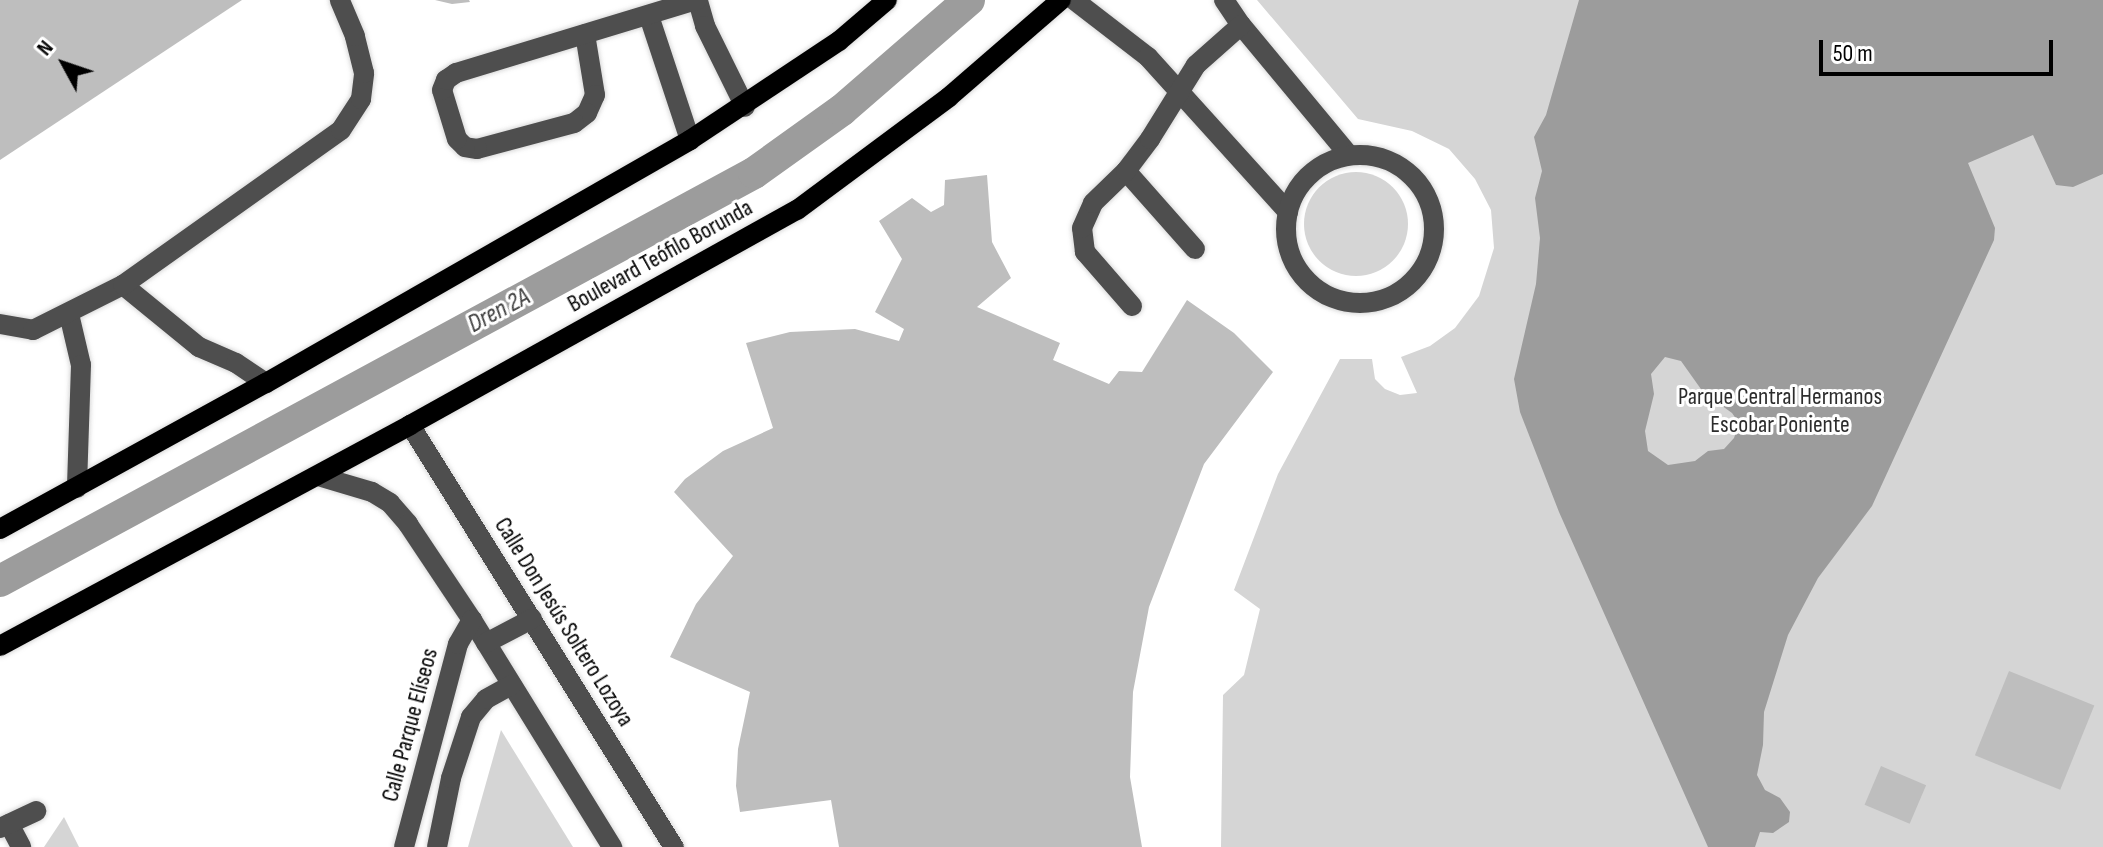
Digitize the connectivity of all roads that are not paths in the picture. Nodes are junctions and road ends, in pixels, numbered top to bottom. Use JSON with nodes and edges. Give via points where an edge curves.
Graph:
{"nodes":[{"id":1,"x":340,"y":0,"type":"edge"},
{"id":2,"x":887,"y":0,"type":"edge"},
{"id":3,"x":1061,"y":0,"type":"edge"},
{"id":4,"x":1074,"y":0,"type":"edge"},
{"id":5,"x":1224,"y":0,"type":"edge"},
{"id":6,"x":698,"y":1,"type":"edge"},
{"id":7,"x":649,"y":16,"type":"junction"},
{"id":8,"x":1241,"y":25,"type":"junction"},
{"id":9,"x":585,"y":34,"type":"junction"},
{"id":10,"x":1177,"y":90,"type":"junction"},
{"id":11,"x":745,"y":107,"type":"junction"},
{"id":12,"x":690,"y":140,"type":"junction"},
{"id":13,"x":1349,"y":155,"type":"junction"},
{"id":14,"x":1126,"y":171,"type":"junction"},
{"id":15,"x":1288,"y":212,"type":"junction"},
{"id":16,"x":1195,"y":249,"type":"dead end"},
{"id":17,"x":123,"y":285,"type":"junction"},
{"id":18,"x":1132,"y":306,"type":"dead end"},
{"id":19,"x":69,"y":314,"type":"junction"},
{"id":20,"x":0,"y":324,"type":"edge"},
{"id":21,"x":266,"y":383,"type":"junction"},
{"id":22,"x":410,"y":425,"type":"junction"},
{"id":23,"x":318,"y":476,"type":"junction"},
{"id":24,"x":77,"y":488,"type":"junction"},
{"id":25,"x":0,"y":529,"type":"edge"},
{"id":26,"x":532,"y":619,"type":"junction"},
{"id":27,"x":472,"y":620,"type":"junction"},
{"id":28,"x":486,"y":643,"type":"junction"},
{"id":29,"x":0,"y":646,"type":"edge"},
{"id":30,"x":511,"y":685,"type":"junction"},
{"id":31,"x":425,"y":770,"type":"junction"},
{"id":32,"x":451,"y":778,"type":"junction"},
{"id":33,"x":36,"y":811,"type":"dead end"},
{"id":34,"x":4,"y":826,"type":"edge"},
{"id":35,"x":21,"y":847,"type":"edge"},
{"id":36,"x":404,"y":847,"type":"edge"},
{"id":37,"x":437,"y":847,"type":"edge"},
{"id":38,"x":612,"y":847,"type":"edge"},
{"id":39,"x":674,"y":847,"type":"edge"}],
"edges":[{"from":1,"to":17,"type":"street","via":[[364,73],[361,99],[341,130]]},
{"from":2,"to":11,"type":"main road"},
{"from":3,"to":22,"type":"main road","name":"Boulevard Teófilo Borunda","via":[[949,97],[797,210]]},
{"from":4,"to":10,"type":"street","via":[[1148,57]]},
{"from":5,"to":8,"type":"street"},
{"from":6,"to":7,"type":"street"},
{"from":6,"to":11,"type":"street"},
{"from":7,"to":9,"type":"street"},
{"from":7,"to":12,"type":"street"},
{"from":8,"to":10,"type":"street","via":[[1196,65]]},
{"from":8,"to":13,"type":"street"},
{"from":9,"to":9,"type":"street","via":[[595,95],[587,113],[574,123],[477,149],[457,139],[442,90],[446,80]]},
{"from":10,"to":14,"type":"street"},
{"from":10,"to":15,"type":"street"},
{"from":11,"to":12,"type":"main road"},
{"from":12,"to":21,"type":"main road"},
{"from":13,"to":15,"type":"street","via":[[1310,174]]},
{"from":13,"to":15,"type":"street","via":[[1394,163],[1413,176],[1426,195],[1433,240],[1412,281],[1370,303],[1324,294],[1292,259],[1286,236]]},
{"from":14,"to":16,"type":"street"},
{"from":14,"to":18,"type":"street","via":[[1093,203],[1082,228],[1085,252]]},
{"from":17,"to":19,"type":"street"},
{"from":17,"to":21,"type":"street","via":[[199,347]]},
{"from":19,"to":20,"type":"street","via":[[33,330]]},
{"from":19,"to":24,"type":"street","via":[[81,365]]},
{"from":21,"to":24,"type":"main road"},
{"from":22,"to":23,"type":"main road","name":"Boulevard Teófilo Borunda"},
{"from":22,"to":26,"type":"street","name":"Calle Don Jesús Soltero Lozoya"},
{"from":23,"to":27,"type":"street","via":[[390,503]]},
{"from":23,"to":29,"type":"main road","name":"Boulevard Teófilo Borunda"},
{"from":24,"to":25,"type":"main road"},
{"from":26,"to":28,"type":"street"},
{"from":26,"to":39,"type":"street","name":"Calle Don Jesús Soltero Lozoya"},
{"from":27,"to":28,"type":"street"},
{"from":27,"to":31,"type":"street","name":"Calle Parque Elíseos","via":[[458,644]]},
{"from":28,"to":30,"type":"street"},
{"from":30,"to":32,"type":"street","via":[[486,699],[471,717]]},
{"from":30,"to":38,"type":"street"},
{"from":31,"to":32,"type":"street"},
{"from":31,"to":36,"type":"street","name":"Calle Parque Elíseos"},
{"from":32,"to":37,"type":"street"},
{"from":33,"to":34,"type":"street"},
{"from":34,"to":35,"type":"street"}]}
